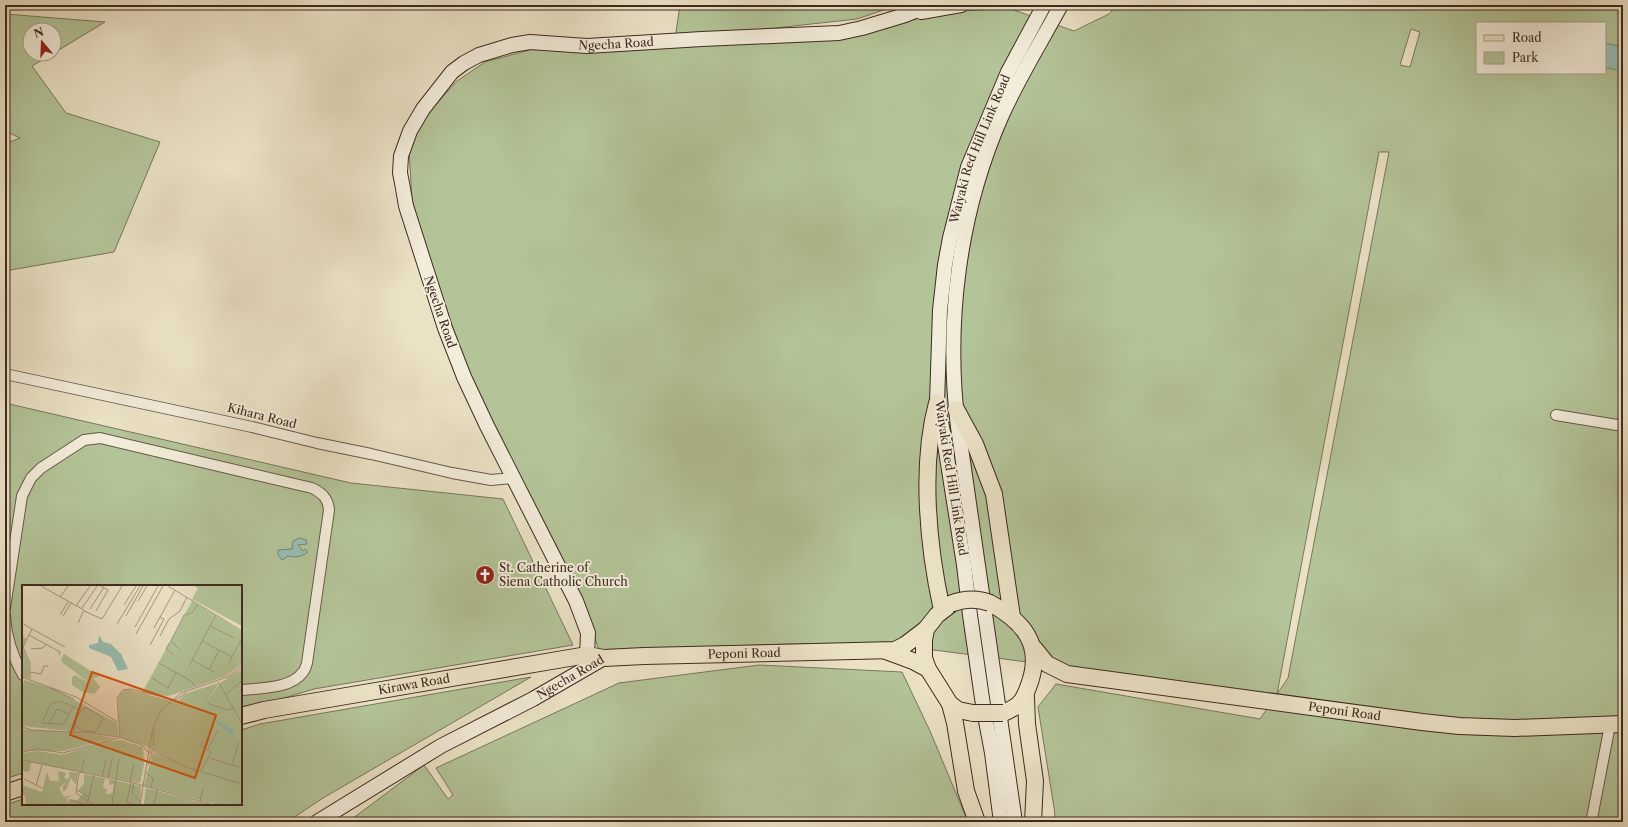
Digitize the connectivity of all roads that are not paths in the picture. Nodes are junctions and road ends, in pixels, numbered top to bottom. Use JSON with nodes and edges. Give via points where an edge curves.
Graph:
{"nodes":[{"id":1,"x":930,"y":5,"type":"edge"},
{"id":2,"x":961,"y":5,"type":"edge"},
{"id":3,"x":1044,"y":6,"type":"edge"},
{"id":4,"x":1058,"y":10,"type":"edge"},
{"id":5,"x":905,"y":15,"type":"junction"},
{"id":6,"x":5,"y":374,"type":"edge"},
{"id":7,"x":937,"y":403,"type":"junction"},
{"id":8,"x":956,"y":409,"type":"junction"},
{"id":9,"x":1556,"y":415,"type":"dead end"},
{"id":10,"x":1623,"y":426,"type":"edge"},
{"id":11,"x":514,"y":478,"type":"junction"},
{"id":12,"x":946,"y":607,"type":"junction"},
{"id":13,"x":5,"y":608,"type":"edge"},
{"id":14,"x":5,"y":616,"type":"edge"},
{"id":15,"x":1012,"y":617,"type":"junction"},
{"id":16,"x":926,"y":629,"type":"junction"},
{"id":17,"x":1034,"y":648,"type":"junction"},
{"id":18,"x":886,"y":651,"type":"junction"},
{"id":19,"x":587,"y":655,"type":"junction"},
{"id":20,"x":604,"y":658,"type":"junction"},
{"id":21,"x":928,"y":670,"type":"junction"},
{"id":22,"x":22,"y":673,"type":"edge"},
{"id":23,"x":1067,"y":674,"type":"junction"},
{"id":24,"x":242,"y":690,"type":"edge"},
{"id":25,"x":1028,"y":690,"type":"junction"},
{"id":26,"x":950,"y":704,"type":"junction"},
{"id":27,"x":242,"y":716,"type":"edge"},
{"id":28,"x":1617,"y":724,"type":"edge"},
{"id":29,"x":22,"y":787,"type":"edge"},
{"id":30,"x":5,"y":793,"type":"edge"},
{"id":31,"x":1592,"y":818,"type":"dead end"},
{"id":32,"x":316,"y":822,"type":"edge"},
{"id":33,"x":977,"y":822,"type":"edge"},
{"id":34,"x":1001,"y":822,"type":"edge"},
{"id":35,"x":1015,"y":822,"type":"edge"},
{"id":36,"x":1033,"y":822,"type":"edge"}],
"edges":[{"from":1,"to":5,"type":"main road","name":"Ngecha Road"},
{"from":2,"to":5,"type":"main road","name":"Ngecha Road"},
{"from":3,"to":7,"type":"main road","name":"Waiyaki Red Hill Link Road","via":[[1008,72],[962,188],[945,265],[940,310]]},
{"from":4,"to":8,"type":"main road","name":"Waiyaki Red Hill Link Road","via":[[1021,75],[1002,115],[972,198],[965,229],[953,333]]},
{"from":5,"to":11,"type":"main road","name":"Ngecha Road","via":[[862,28],[815,35],[702,38],[587,46],[530,42],[494,49],[479,55],[452,72],[436,90],[417,118],[403,146],[400,173],[406,206],[453,350],[487,426]]},
{"from":6,"to":11,"type":"street","name":"Kihara Road","via":[[452,473],[491,480]]},
{"from":7,"to":12,"type":"main road","via":[[929,437],[928,512]]},
{"from":7,"to":34,"type":"main road","name":"Waiyaki Red Hill Link Road","via":[[964,565]]},
{"from":8,"to":15,"type":"main road","via":[[975,444],[994,494]]},
{"from":8,"to":35,"type":"main road","name":"Waiyaki Red Hill Link Road"},
{"from":9,"to":10,"type":"street"},
{"from":11,"to":19,"type":"main road","name":"Ngecha Road","via":[[576,601],[588,633]]},
{"from":12,"to":15,"type":"main road","bridge":true,"via":[[972,599],[990,604]]},
{"from":12,"to":16,"type":"main road"},
{"from":13,"to":24,"type":"street","via":[[22,496],[26,487],[37,471],[84,440],[100,438],[312,488],[324,496],[329,510],[307,663],[303,672],[294,680],[284,684]]},
{"from":14,"to":22,"type":"street","via":[[11,649]]},
{"from":15,"to":17,"type":"main road","via":[[1024,630]]},
{"from":16,"to":18,"type":"main road","name":"Peponi Road","via":[[905,645]]},
{"from":16,"to":21,"type":"main road","via":[[924,649]]},
{"from":17,"to":23,"type":"main road","name":"Peponi Road","via":[[1047,664]]},
{"from":17,"to":25,"type":"main road","via":[[1034,666]]},
{"from":18,"to":20,"type":"main road","name":"Peponi Road"},
{"from":18,"to":21,"type":"main road","name":"Peponi Road","via":[[913,661]]},
{"from":19,"to":20,"type":"main road","name":"Ngecha Road"},
{"from":19,"to":27,"type":"main road","name":"Kirawa Road"},
{"from":20,"to":32,"type":"main road","name":"Ngecha Road","via":[[533,699],[441,746]]},
{"from":21,"to":26,"type":"main road"},
{"from":23,"to":25,"type":"main road","name":"Peponi Road","via":[[1053,675]]},
{"from":23,"to":28,"type":"main road","name":"Peponi Road","via":[[1430,723],[1515,728]]},
{"from":25,"to":26,"type":"main road","bridge":true,"via":[[1019,706],[1003,713],[973,713],[958,710]]},
{"from":25,"to":36,"type":"main road","via":[[1027,724],[1035,781]]},
{"from":26,"to":33,"type":"main road","via":[[966,791]]},
{"from":28,"to":31,"type":"street"},
{"from":29,"to":30,"type":"main road"}]}
